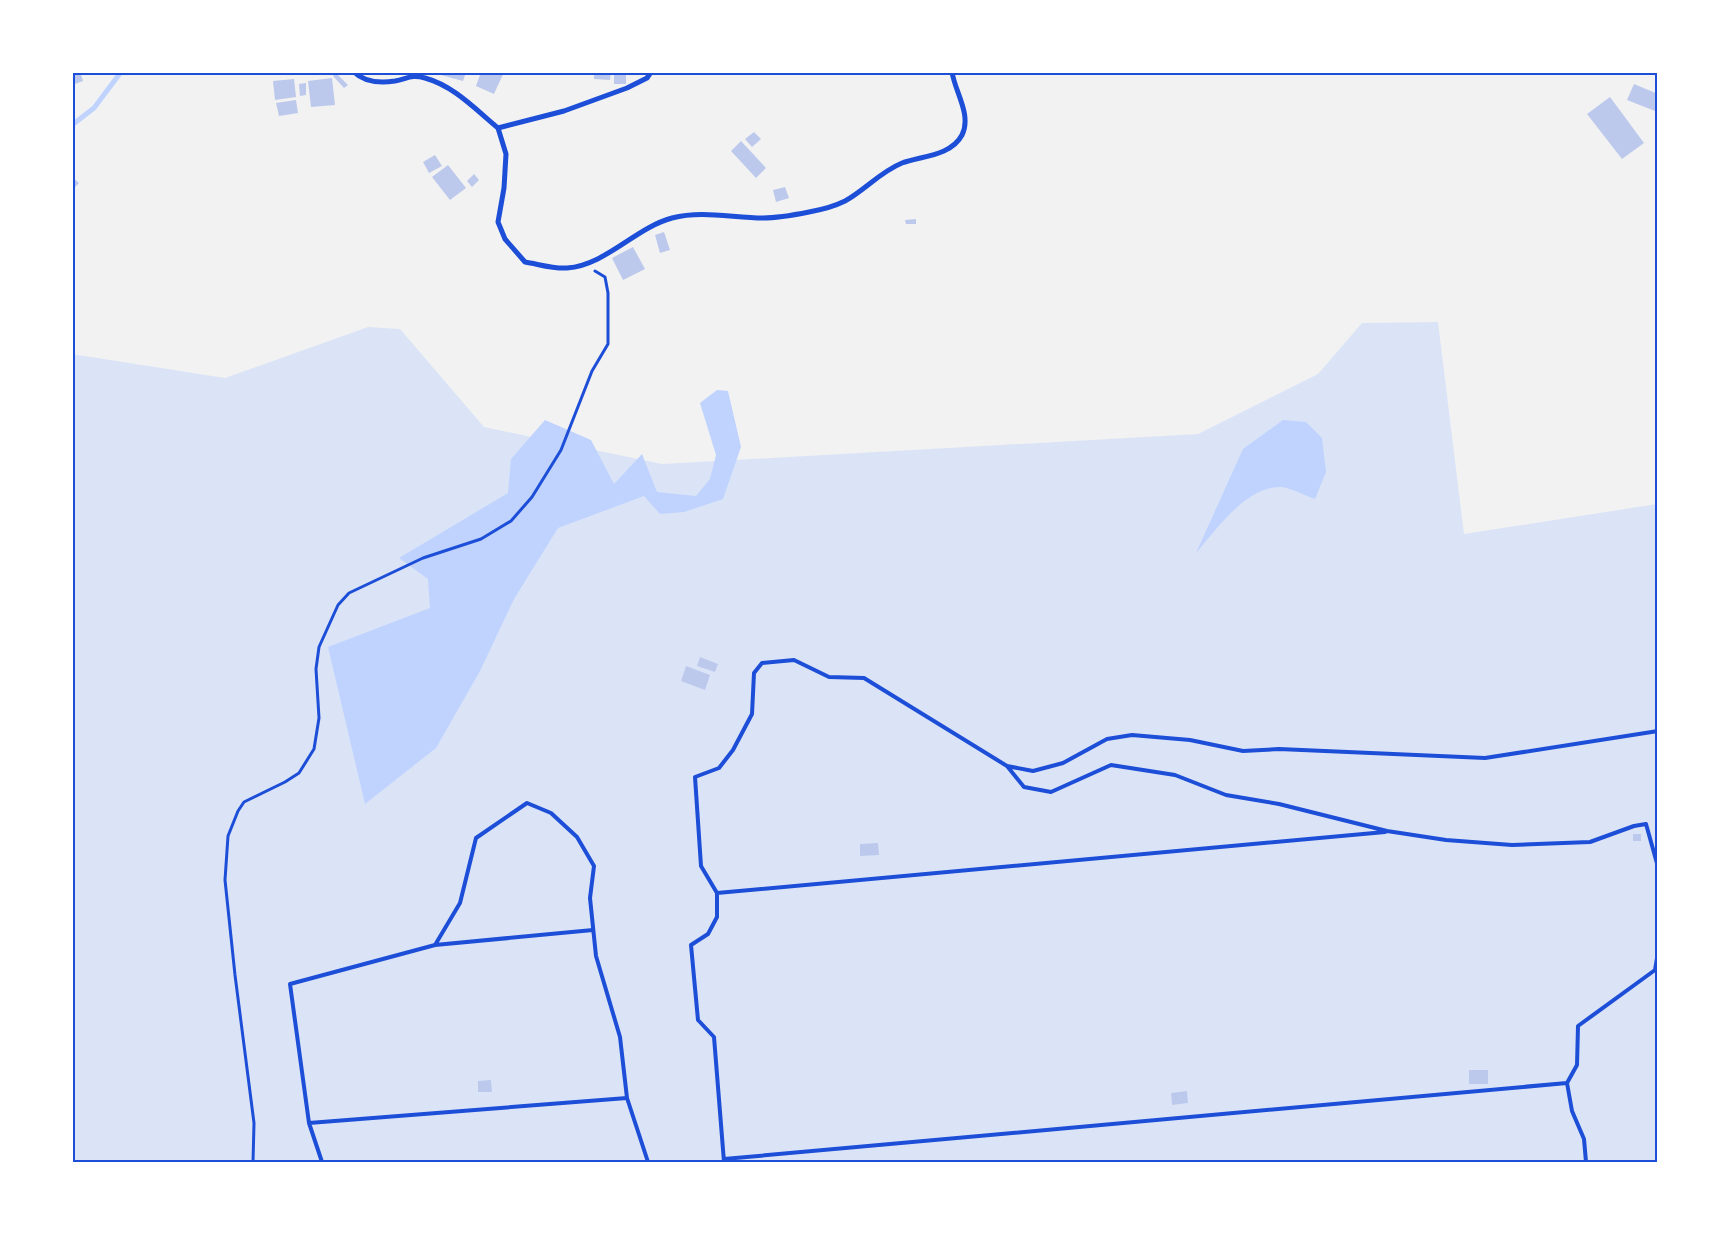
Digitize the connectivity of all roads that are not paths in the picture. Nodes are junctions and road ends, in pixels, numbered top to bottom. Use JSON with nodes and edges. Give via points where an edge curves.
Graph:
{"nodes":[{"id":1,"x":354,"y":72,"type":"edge"},
{"id":2,"x":651,"y":72,"type":"edge"},
{"id":3,"x":952,"y":72,"type":"edge"},
{"id":4,"x":498,"y":128,"type":"junction"},
{"id":5,"x":1658,"y":731,"type":"edge"},
{"id":6,"x":1007,"y":766,"type":"junction"},
{"id":7,"x":1387,"y":831,"type":"junction"},
{"id":8,"x":1658,"y":867,"type":"edge"},
{"id":9,"x":717,"y":893,"type":"junction"},
{"id":10,"x":593,"y":930,"type":"junction"},
{"id":11,"x":435,"y":945,"type":"junction"},
{"id":12,"x":1658,"y":952,"type":"edge"},
{"id":13,"x":1567,"y":1083,"type":"junction"},
{"id":14,"x":626,"y":1098,"type":"junction"},
{"id":15,"x":309,"y":1123,"type":"junction"},
{"id":16,"x":724,"y":1161,"type":"edge"},
{"id":17,"x":322,"y":1162,"type":"edge"},
{"id":18,"x":648,"y":1162,"type":"edge"},
{"id":19,"x":1586,"y":1162,"type":"edge"}],
"edges":[{"from":1,"to":4,"type":"street","via":[[374,82],[395,81],[413,75],[449,87]]},
{"from":2,"to":4,"type":"street","via":[[647,78],[626,88],[564,111]]},
{"from":3,"to":4,"type":"street","via":[[965,119],[962,134],[952,146],[899,164],[844,201],[810,212],[764,218],[728,215],[672,218],[587,264],[566,268],[525,262],[504,239],[498,222],[506,154]]},
{"from":5,"to":6,"type":"lane","via":[[1485,758],[1279,749],[1243,751],[1190,740],[1132,735],[1107,739],[1064,763],[1034,772]]},
{"from":6,"to":7,"type":"lane","via":[[1024,787],[1051,792],[1111,765],[1176,775],[1226,795],[1280,804]]},
{"from":6,"to":9,"type":"lane","via":[[864,678],[828,677],[794,660],[762,663],[754,674],[752,714],[733,750],[719,768],[695,777],[701,866]]},
{"from":7,"to":8,"type":"lane","via":[[1512,845],[1590,842],[1646,824]]},
{"from":7,"to":9,"type":"lane"},
{"from":9,"to":16,"type":"lane","via":[[716,917],[708,934],[691,945],[698,1020],[714,1037]]},
{"from":10,"to":11,"type":"lane"},
{"from":10,"to":11,"type":"lane","via":[[590,898],[594,866],[577,837],[551,813],[528,803],[476,838],[460,903]]},
{"from":10,"to":14,"type":"lane","via":[[596,956],[620,1037]]},
{"from":11,"to":15,"type":"lane","via":[[290,984]]},
{"from":12,"to":13,"type":"lane","via":[[1655,970],[1578,1026],[1577,1064]]},
{"from":13,"to":16,"type":"lane"},
{"from":13,"to":19,"type":"lane","via":[[1572,1111],[1584,1138]]},
{"from":14,"to":15,"type":"lane"},
{"from":14,"to":18,"type":"lane"},
{"from":15,"to":17,"type":"lane"}]}
